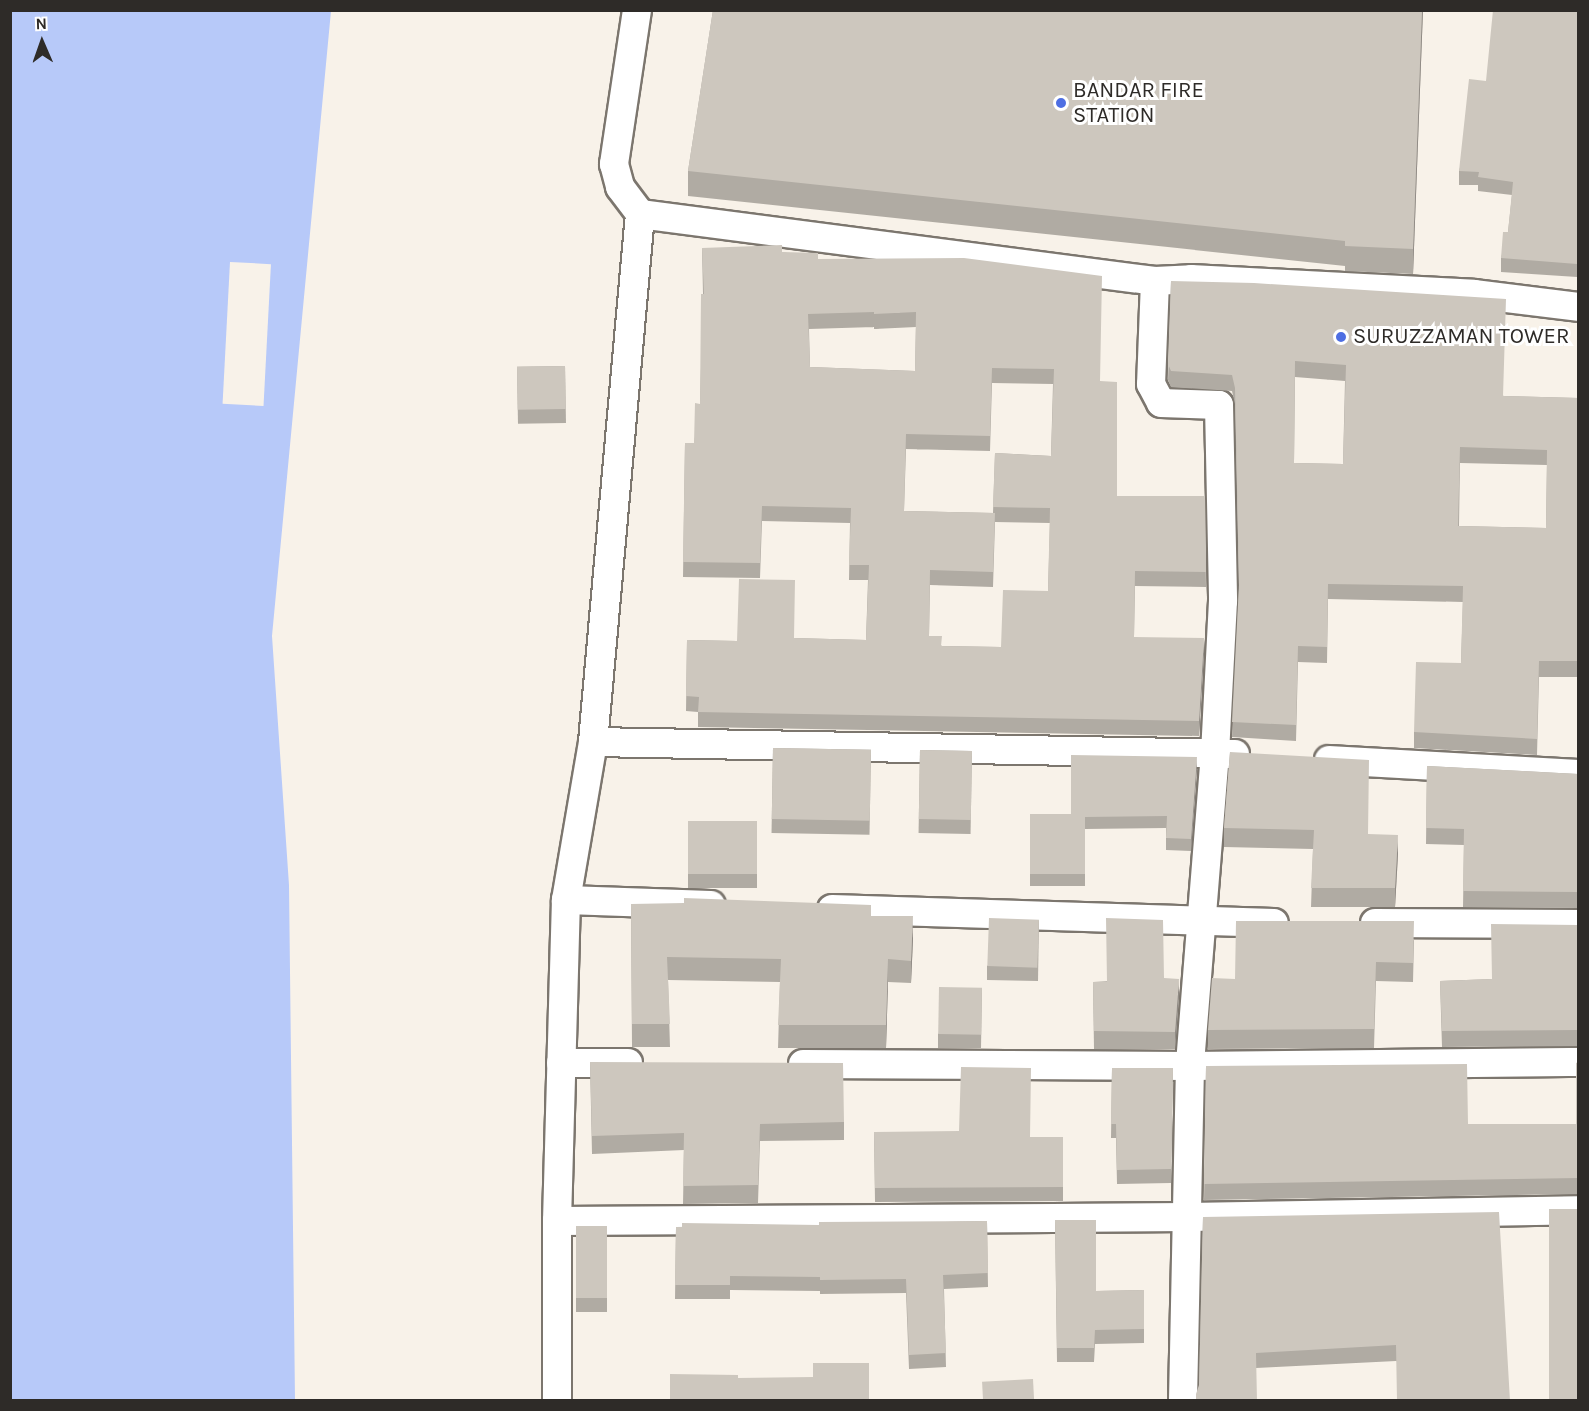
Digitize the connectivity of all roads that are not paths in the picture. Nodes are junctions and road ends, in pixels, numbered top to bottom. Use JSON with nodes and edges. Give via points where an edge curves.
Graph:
{"nodes":[{"id":1,"x":637,"y":10,"type":"edge"},
{"id":2,"x":640,"y":214,"type":"junction"},
{"id":3,"x":1155,"y":281,"type":"junction"},
{"id":4,"x":1578,"y":307,"type":"edge"},
{"id":5,"x":594,"y":742,"type":"junction"},
{"id":6,"x":1215,"y":753,"type":"junction"},
{"id":7,"x":1263,"y":756,"type":"edge"},
{"id":8,"x":1298,"y":758,"type":"edge"},
{"id":9,"x":1578,"y":774,"type":"edge"},
{"id":10,"x":566,"y":900,"type":"junction"},
{"id":11,"x":743,"y":906,"type":"edge"},
{"id":12,"x":802,"y":908,"type":"edge"},
{"id":13,"x":1203,"y":922,"type":"junction"},
{"id":14,"x":1297,"y":923,"type":"edge"},
{"id":15,"x":1344,"y":923,"type":"edge"},
{"id":16,"x":1578,"y":924,"type":"edge"},
{"id":17,"x":1578,"y":1062,"type":"edge"},
{"id":18,"x":561,"y":1063,"type":"junction"},
{"id":19,"x":656,"y":1063,"type":"edge"},
{"id":20,"x":775,"y":1064,"type":"edge"},
{"id":21,"x":1190,"y":1066,"type":"junction"},
{"id":22,"x":1578,"y":1210,"type":"edge"},
{"id":23,"x":1188,"y":1217,"type":"junction"},
{"id":24,"x":557,"y":1221,"type":"junction"},
{"id":25,"x":557,"y":1401,"type":"edge"},
{"id":26,"x":1184,"y":1401,"type":"edge"}],
"edges":[{"from":1,"to":2,"type":"street","via":[[614,164],[620,187]]},
{"from":2,"to":3,"type":"street"},
{"from":2,"to":5,"type":"street"},
{"from":3,"to":4,"type":"street","via":[[1191,279],[1474,294]]},
{"from":3,"to":6,"type":"street","via":[[1151,384],[1161,403],[1219,405],[1223,601]]},
{"from":5,"to":6,"type":"street"},
{"from":5,"to":10,"type":"street"},
{"from":6,"to":7,"type":"street"},
{"from":6,"to":13,"type":"street"},
{"from":8,"to":9,"type":"street"},
{"from":10,"to":11,"type":"street"},
{"from":10,"to":18,"type":"street"},
{"from":12,"to":13,"type":"street"},
{"from":13,"to":14,"type":"street"},
{"from":13,"to":21,"type":"street"},
{"from":15,"to":16,"type":"street"},
{"from":17,"to":21,"type":"street"},
{"from":18,"to":19,"type":"street"},
{"from":18,"to":24,"type":"street"},
{"from":20,"to":21,"type":"street"},
{"from":21,"to":23,"type":"street"},
{"from":22,"to":23,"type":"street"},
{"from":23,"to":24,"type":"street"},
{"from":23,"to":26,"type":"street"},
{"from":24,"to":25,"type":"street"}]}
